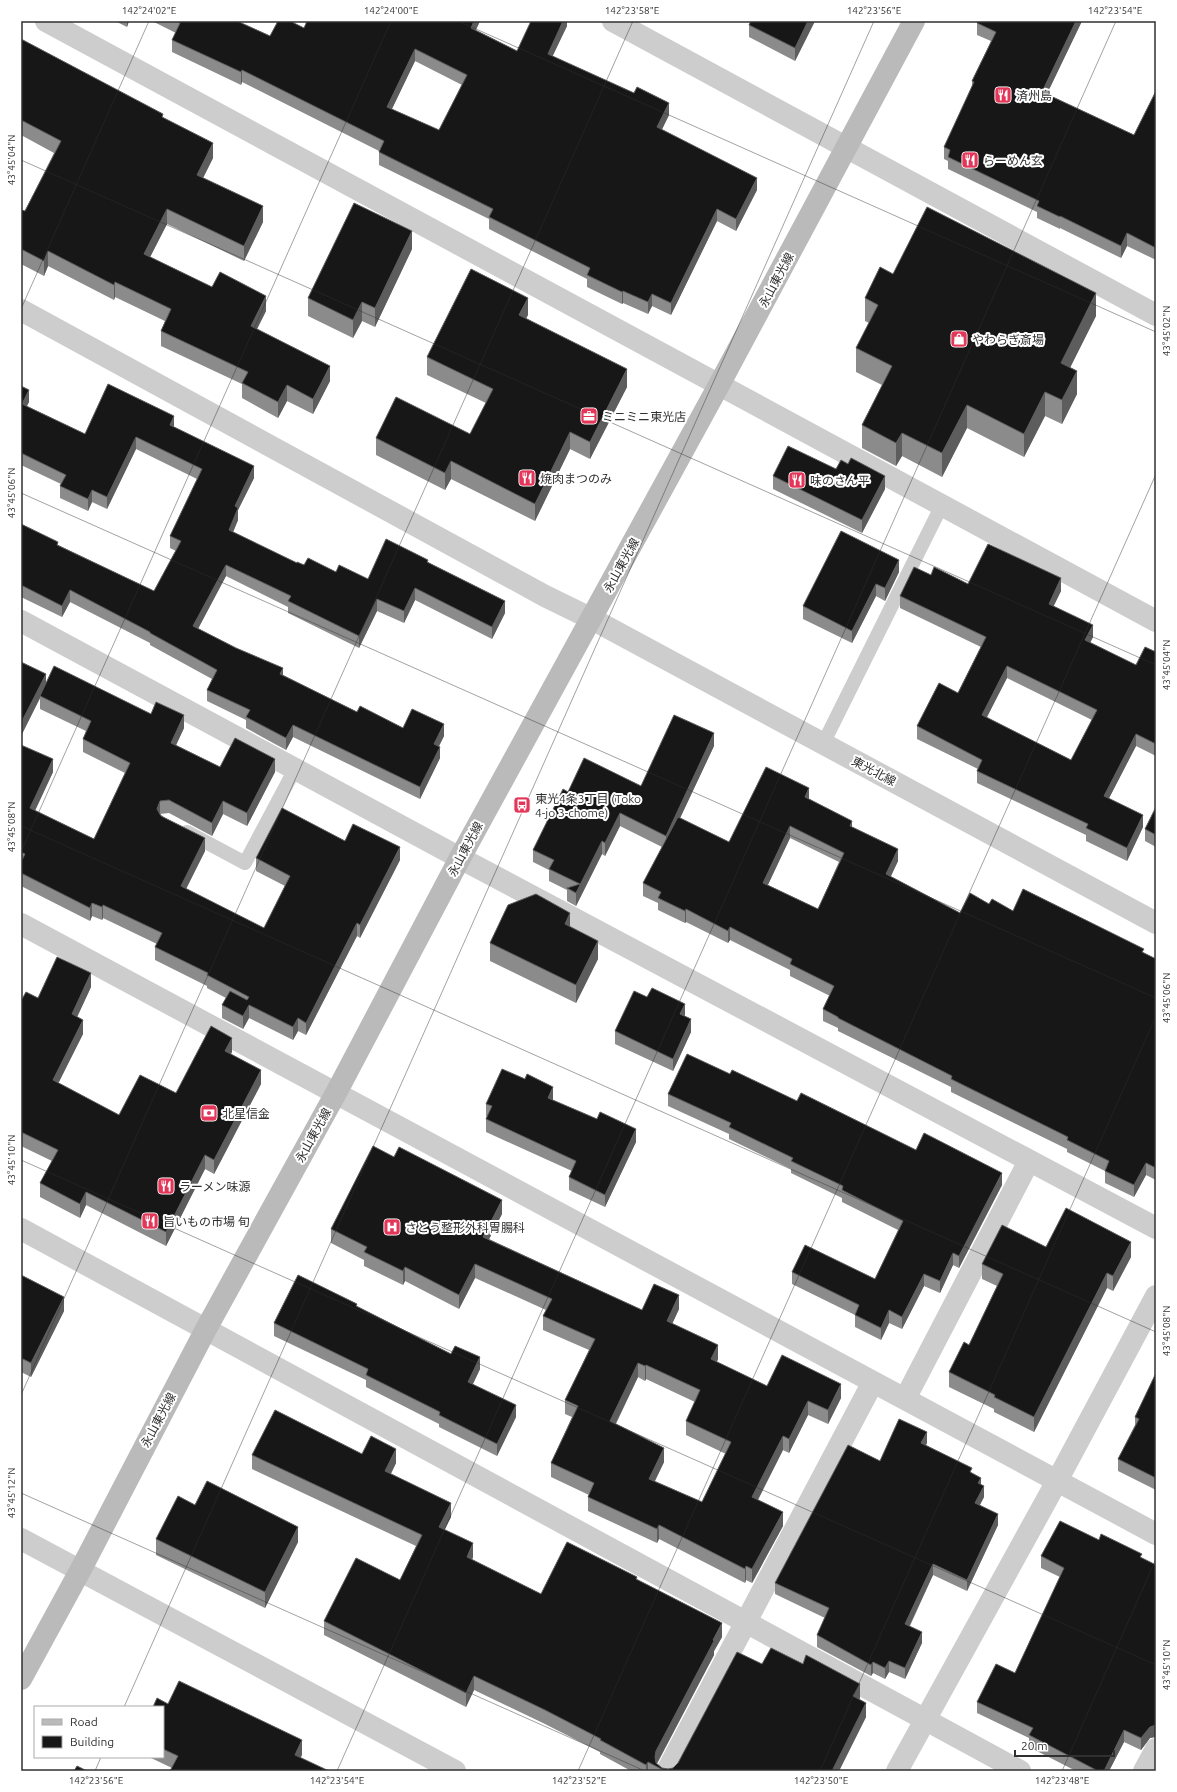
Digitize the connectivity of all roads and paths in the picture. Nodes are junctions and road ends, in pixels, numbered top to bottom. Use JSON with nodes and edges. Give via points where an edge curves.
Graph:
{"nodes":[{"id":1,"x":46,"y":21,"type":"edge"},
{"id":2,"x":613,"y":21,"type":"edge"},
{"id":3,"x":914,"y":21,"type":"edge"},
{"id":4,"x":846,"y":147,"type":"junction"},
{"id":5,"x":21,"y":310,"type":"edge"},
{"id":6,"x":1156,"y":314,"type":"edge"},
{"id":7,"x":719,"y":385,"type":"junction"},
{"id":8,"x":942,"y":506,"type":"junction"},
{"id":9,"x":592,"y":619,"type":"junction"},
{"id":10,"x":21,"y":621,"type":"edge"},
{"id":11,"x":1156,"y":621,"type":"edge"},
{"id":12,"x":823,"y":744,"type":"junction"},
{"id":13,"x":294,"y":769,"type":"junction"},
{"id":14,"x":178,"y":828,"type":"edge"},
{"id":15,"x":460,"y":858,"type":"junction"},
{"id":16,"x":1156,"y":923,"type":"edge"},
{"id":17,"x":21,"y":924,"type":"edge"},
{"id":18,"x":336,"y":1093,"type":"junction"},
{"id":19,"x":1030,"y":1161,"type":"junction"},
{"id":20,"x":1156,"y":1228,"type":"edge"},
{"id":21,"x":21,"y":1229,"type":"edge"},
{"id":22,"x":1156,"y":1296,"type":"edge"},
{"id":23,"x":206,"y":1329,"type":"junction"},
{"id":24,"x":873,"y":1382,"type":"junction"},
{"id":25,"x":905,"y":1399,"type":"junction"},
{"id":26,"x":1057,"y":1481,"type":"junction"},
{"id":27,"x":1156,"y":1534,"type":"edge"},
{"id":28,"x":21,"y":1539,"type":"edge"},
{"id":29,"x":80,"y":1571,"type":"junction"},
{"id":30,"x":746,"y":1623,"type":"junction"},
{"id":31,"x":21,"y":1679,"type":"edge"},
{"id":32,"x":925,"y":1720,"type":"junction"},
{"id":33,"x":1156,"y":1749,"type":"edge"},
{"id":34,"x":455,"y":1771,"type":"edge"},
{"id":35,"x":667,"y":1771,"type":"edge"},
{"id":36,"x":897,"y":1771,"type":"edge"},
{"id":37,"x":1020,"y":1771,"type":"edge"},
{"id":38,"x":1144,"y":1771,"type":"edge"}],
"edges":[{"from":1,"to":7,"type":"street"},
{"from":2,"to":4,"type":"street"},
{"from":3,"to":4,"type":"street","name":"永山東光線"},
{"from":4,"to":6,"type":"street"},
{"from":4,"to":7,"type":"street","name":"永山東光線"},
{"from":5,"to":9,"type":"street","name":"東光北線","via":[[545,596]]},
{"from":7,"to":8,"type":"street"},
{"from":7,"to":9,"type":"street","name":"永山東光線"},
{"from":8,"to":11,"type":"street"},
{"from":8,"to":12,"type":"lane"},
{"from":9,"to":12,"type":"street","name":"東光北線"},
{"from":9,"to":15,"type":"street","name":"永山東光線"},
{"from":10,"to":13,"type":"street"},
{"from":12,"to":16,"type":"street","name":"東光北線"},
{"from":13,"to":14,"type":"lane","via":[[245,863]]},
{"from":13,"to":15,"type":"street"},
{"from":15,"to":18,"type":"street","name":"永山東光線"},
{"from":15,"to":19,"type":"street"},
{"from":17,"to":18,"type":"street"},
{"from":18,"to":23,"type":"street","name":"永山東光線"},
{"from":18,"to":24,"type":"street"},
{"from":19,"to":20,"type":"street"},
{"from":19,"to":25,"type":"street"},
{"from":21,"to":23,"type":"street"},
{"from":22,"to":26,"type":"street"},
{"from":23,"to":29,"type":"street","name":"永山東光線"},
{"from":23,"to":30,"type":"street"},
{"from":24,"to":25,"type":"street"},
{"from":24,"to":30,"type":"street"},
{"from":25,"to":26,"type":"street"},
{"from":26,"to":27,"type":"street"},
{"from":26,"to":32,"type":"street"},
{"from":28,"to":29,"type":"street"},
{"from":29,"to":31,"type":"street","name":"永山東光線"},
{"from":29,"to":34,"type":"street"},
{"from":30,"to":32,"type":"street"},
{"from":30,"to":35,"type":"street"},
{"from":32,"to":36,"type":"street"},
{"from":32,"to":37,"type":"street"},
{"from":33,"to":38,"type":"street"}]}
